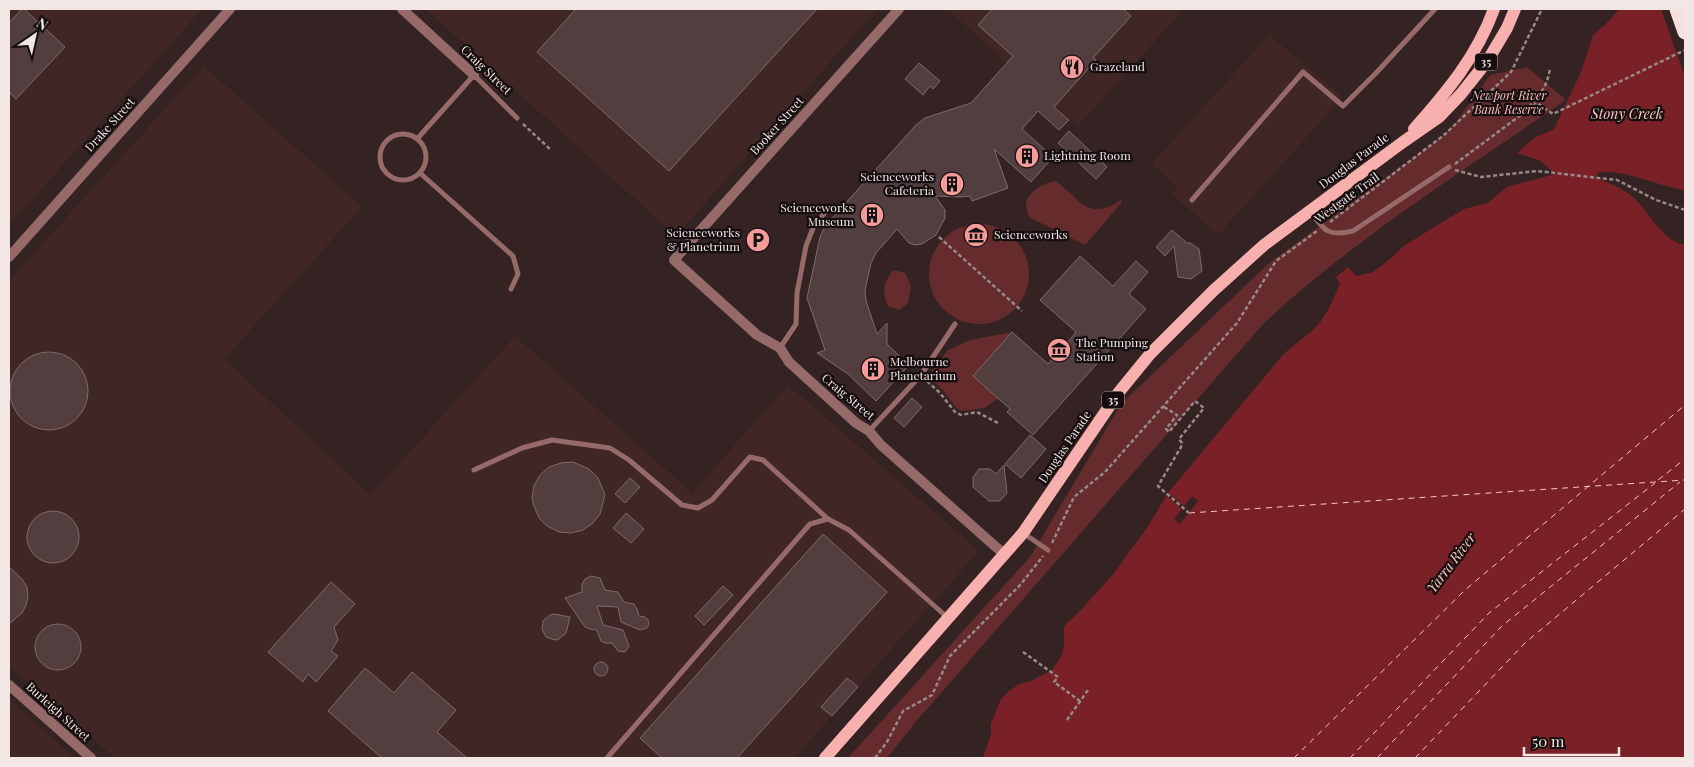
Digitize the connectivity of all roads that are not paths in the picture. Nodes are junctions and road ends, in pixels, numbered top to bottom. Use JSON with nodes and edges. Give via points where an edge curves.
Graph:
{"nodes":[{"id":1,"x":230,"y":9,"type":"edge"},
{"id":2,"x":402,"y":9,"type":"edge"},
{"id":3,"x":899,"y":9,"type":"edge"},
{"id":4,"x":1435,"y":9,"type":"edge"},
{"id":5,"x":1494,"y":9,"type":"edge"},
{"id":6,"x":1515,"y":9,"type":"edge"},
{"id":7,"x":1677,"y":9,"type":"edge"},
{"id":8,"x":1685,"y":32,"type":"edge"},
{"id":9,"x":474,"y":75,"type":"junction"},
{"id":10,"x":517,"y":118,"type":"road end"},
{"id":11,"x":418,"y":139,"type":"junction"},
{"id":12,"x":1403,"y":142,"type":"junction"},
{"id":13,"x":1449,"y":167,"type":"road end"},
{"id":14,"x":420,"y":173,"type":"junction"},
{"id":15,"x":1192,"y":200,"type":"dead end"},
{"id":16,"x":829,"y":207,"type":"dead end"},
{"id":17,"x":1310,"y":211,"type":"junction"},
{"id":18,"x":9,"y":257,"type":"edge"},
{"id":19,"x":674,"y":260,"type":"joint"},
{"id":20,"x":511,"y":289,"type":"dead end"},
{"id":21,"x":955,"y":324,"type":"dead end"},
{"id":22,"x":780,"y":348,"type":"junction"},
{"id":23,"x":869,"y":431,"type":"junction"},
{"id":24,"x":474,"y":470,"type":"dead end"},
{"id":25,"x":828,"y":519,"type":"junction"},
{"id":26,"x":1023,"y":533,"type":"junction"},
{"id":27,"x":1048,"y":550,"type":"road end"},
{"id":28,"x":1005,"y":555,"type":"junction"},
{"id":29,"x":948,"y":618,"type":"junction"},
{"id":30,"x":9,"y":685,"type":"edge"},
{"id":31,"x":91,"y":758,"type":"edge"},
{"id":32,"x":607,"y":758,"type":"edge"},
{"id":33,"x":825,"y":758,"type":"edge"}],
"edges":[{"from":1,"to":18,"type":"street","name":"Drake Street"},
{"from":2,"to":9,"type":"street","name":"Craig Street"},
{"from":3,"to":19,"type":"street","name":"Booker Street"},
{"from":4,"to":15,"type":"lane","via":[[1343,106],[1303,72]]},
{"from":5,"to":12,"type":"main road","name":"Douglas Parade","number":"35","via":[[1463,70]]},
{"from":6,"to":12,"type":"main road","name":"Douglas Parade","number":"35","via":[[1488,60],[1466,88],[1438,117]]},
{"from":7,"to":8,"type":"highway"},
{"from":9,"to":10,"type":"lane","name":"Craig Street"},
{"from":9,"to":11,"type":"lane"},
{"from":11,"to":14,"type":"lane","via":[[426,159]]},
{"from":11,"to":14,"type":"lane","via":[[403,133],[396,134],[384,143],[380,158],[385,172],[391,177],[406,180]]},
{"from":12,"to":17,"type":"main road","name":"Douglas Parade","number":"35"},
{"from":13,"to":17,"type":"lane","via":[[1354,231],[1331,233]]},
{"from":14,"to":20,"type":"lane","via":[[514,256],[518,274]]},
{"from":16,"to":22,"type":"lane","via":[[813,228],[806,246],[797,293],[796,324]]},
{"from":17,"to":26,"type":"main road","name":"Douglas Parade","number":"35","via":[[1264,245],[1219,285],[1150,354],[1114,399]]},
{"from":19,"to":22,"type":"street","name":"Craig Street","via":[[757,335]]},
{"from":21,"to":23,"type":"lane","via":[[921,375]]},
{"from":22,"to":23,"type":"street","name":"Craig Street","via":[[788,362]]},
{"from":23,"to":28,"type":"street","name":"Craig Street"},
{"from":24,"to":25,"type":"lane","via":[[522,448],[552,440],[610,448],[682,505],[698,508],[712,500],[750,457],[763,460]]},
{"from":25,"to":29,"type":"lane","via":[[849,530]]},
{"from":25,"to":32,"type":"lane","via":[[810,524]]},
{"from":26,"to":27,"type":"lane"},
{"from":26,"to":28,"type":"main road","name":"Douglas Parade","number":"35"},
{"from":28,"to":29,"type":"main road","name":"Douglas Parade","number":"35"},
{"from":29,"to":33,"type":"main road","name":"Douglas Parade","number":"35"},
{"from":30,"to":31,"type":"street","name":"Burleigh Street"}]}
